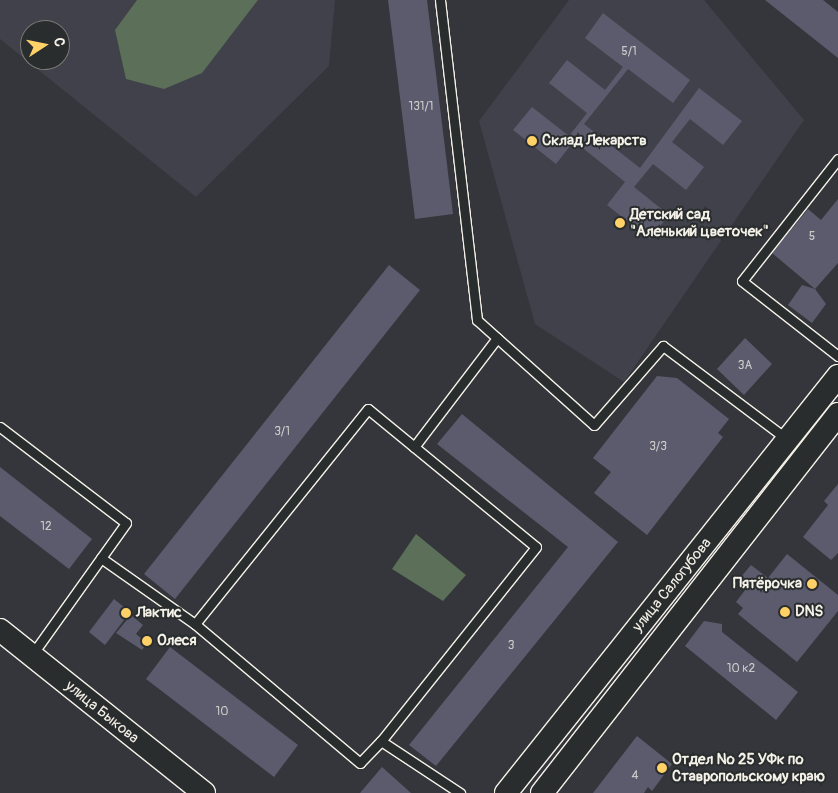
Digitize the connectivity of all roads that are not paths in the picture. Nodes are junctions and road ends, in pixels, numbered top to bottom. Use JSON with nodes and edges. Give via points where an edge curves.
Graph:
{"nodes":[{"id":1,"x":440,"y":0,"type":"edge"},
{"id":2,"x":838,"y":159,"type":"edge"},
{"id":3,"x":497,"y":338,"type":"junction"},
{"id":4,"x":838,"y":356,"type":"edge"},
{"id":5,"x":838,"y":376,"type":"edge"},
{"id":6,"x":838,"y":414,"type":"edge"},
{"id":7,"x":0,"y":426,"type":"edge"},
{"id":8,"x":788,"y":439,"type":"junction"},
{"id":9,"x":414,"y":447,"type":"junction"},
{"id":10,"x":101,"y":558,"type":"junction"},
{"id":11,"x":194,"y":624,"type":"junction"},
{"id":12,"x":0,"y":630,"type":"edge"},
{"id":13,"x":32,"y":655,"type":"junction"},
{"id":14,"x":381,"y":740,"type":"junction"},
{"id":15,"x":204,"y":793,"type":"edge"},
{"id":16,"x":460,"y":793,"type":"edge"},
{"id":17,"x":506,"y":793,"type":"edge"},
{"id":18,"x":542,"y":793,"type":"edge"}],
"edges":[{"from":1,"to":3,"type":"lane","via":[[476,320]]},
{"from":2,"to":4,"type":"lane","via":[[742,281]]},
{"from":3,"to":8,"type":"lane","via":[[594,425],[663,346]]},
{"from":3,"to":9,"type":"lane"},
{"from":5,"to":8,"type":"street","name":"улица Салогубова"},
{"from":6,"to":18,"type":"street","name":"улица Салогубова"},
{"from":7,"to":10,"type":"lane","via":[[126,522]]},
{"from":8,"to":17,"type":"street","name":"улица Салогубова"},
{"from":9,"to":11,"type":"lane","via":[[368,409]]},
{"from":9,"to":14,"type":"lane","via":[[536,547]]},
{"from":10,"to":11,"type":"lane"},
{"from":10,"to":13,"type":"lane"},
{"from":11,"to":14,"type":"lane","via":[[360,763]]},
{"from":12,"to":13,"type":"street","name":"улица Быкова"},
{"from":13,"to":15,"type":"street","name":"улица Быкова"},
{"from":14,"to":16,"type":"lane"}]}
